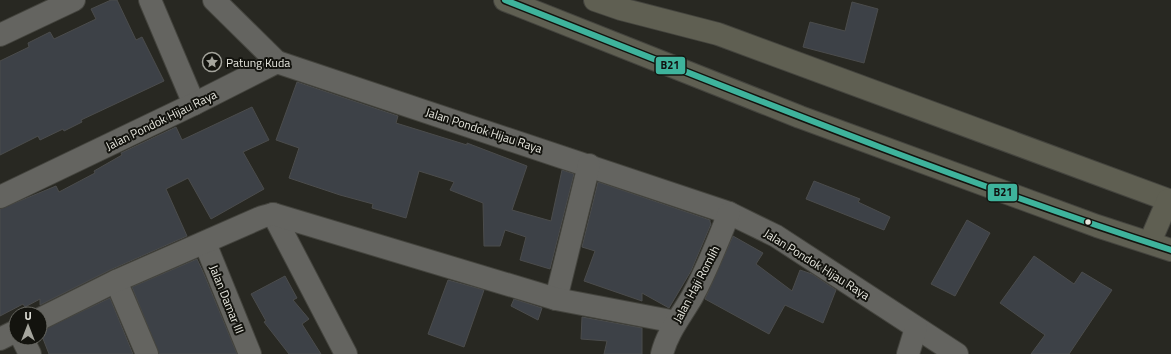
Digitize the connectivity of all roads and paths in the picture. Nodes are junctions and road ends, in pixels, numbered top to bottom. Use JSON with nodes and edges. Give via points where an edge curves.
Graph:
{"nodes":[{"id":1,"x":74,"y":0,"type":"edge"},
{"id":2,"x":150,"y":0,"type":"edge"},
{"id":3,"x":214,"y":0,"type":"edge"},
{"id":4,"x":505,"y":0,"type":"edge"},
{"id":5,"x":595,"y":0,"type":"edge"},
{"id":6,"x":0,"y":35,"type":"edge"},
{"id":7,"x":277,"y":62,"type":"junction"},
{"id":8,"x":194,"y":104,"type":"junction"},
{"id":9,"x":589,"y":165,"type":"junction"},
{"id":10,"x":0,"y":198,"type":"edge"},
{"id":11,"x":1170,"y":201,"type":"edge"},
{"id":12,"x":729,"y":213,"type":"junction"},
{"id":13,"x":273,"y":214,"type":"junction"},
{"id":14,"x":1150,"y":242,"type":"junction"},
{"id":15,"x":205,"y":243,"type":"junction"},
{"id":16,"x":1171,"y":250,"type":"edge"},
{"id":17,"x":116,"y":280,"type":"junction"},
{"id":18,"x":556,"y":299,"type":"junction"},
{"id":19,"x":48,"y":315,"type":"edge"},
{"id":20,"x":676,"y":322,"type":"junction"},
{"id":21,"x":916,"y":328,"type":"junction"},
{"id":22,"x":147,"y":354,"type":"edge"},
{"id":23,"x":250,"y":354,"type":"edge"},
{"id":24,"x":346,"y":354,"type":"edge"},
{"id":25,"x":662,"y":354,"type":"edge"},
{"id":26,"x":908,"y":354,"type":"edge"},
{"id":27,"x":957,"y":354,"type":"edge"}],
"edges":[{"from":1,"to":6,"type":"street"},
{"from":2,"to":8,"type":"street"},
{"from":3,"to":7,"type":"street"},
{"from":4,"to":14,"type":"highway","via":[[800,117],[1097,226]]},
{"from":5,"to":11,"type":"highway","via":[[718,34]]},
{"from":7,"to":8,"type":"street","name":"Jalan Pondok Hijau Raya"},
{"from":7,"to":9,"type":"street","name":"Jalan Pondok Hijau Raya"},
{"from":8,"to":10,"type":"street","name":"Jalan Pondok Hijau Raya"},
{"from":9,"to":12,"type":"street","name":"Jalan Pondok Hijau Raya"},
{"from":9,"to":18,"type":"street"},
{"from":11,"to":14,"type":"highway"},
{"from":12,"to":20,"type":"street","name":"Jalan Haji Romlih","via":[[709,264]]},
{"from":12,"to":21,"type":"street","name":"Jalan Pondok Hijau Raya","via":[[776,236]]},
{"from":13,"to":15,"type":"street"},
{"from":13,"to":18,"type":"street"},
{"from":13,"to":24,"type":"street"},
{"from":14,"to":16,"type":"highway"},
{"from":15,"to":17,"type":"street"},
{"from":15,"to":23,"type":"street","name":"Jalan Damar III"},
{"from":17,"to":19,"type":"street"},
{"from":17,"to":22,"type":"street"},
{"from":18,"to":20,"type":"street"},
{"from":20,"to":25,"type":"street","name":"Jalan Haji Romlih"},
{"from":21,"to":26,"type":"street"},
{"from":21,"to":27,"type":"street","name":"Jalan Pondok Hijau Raya"}]}
